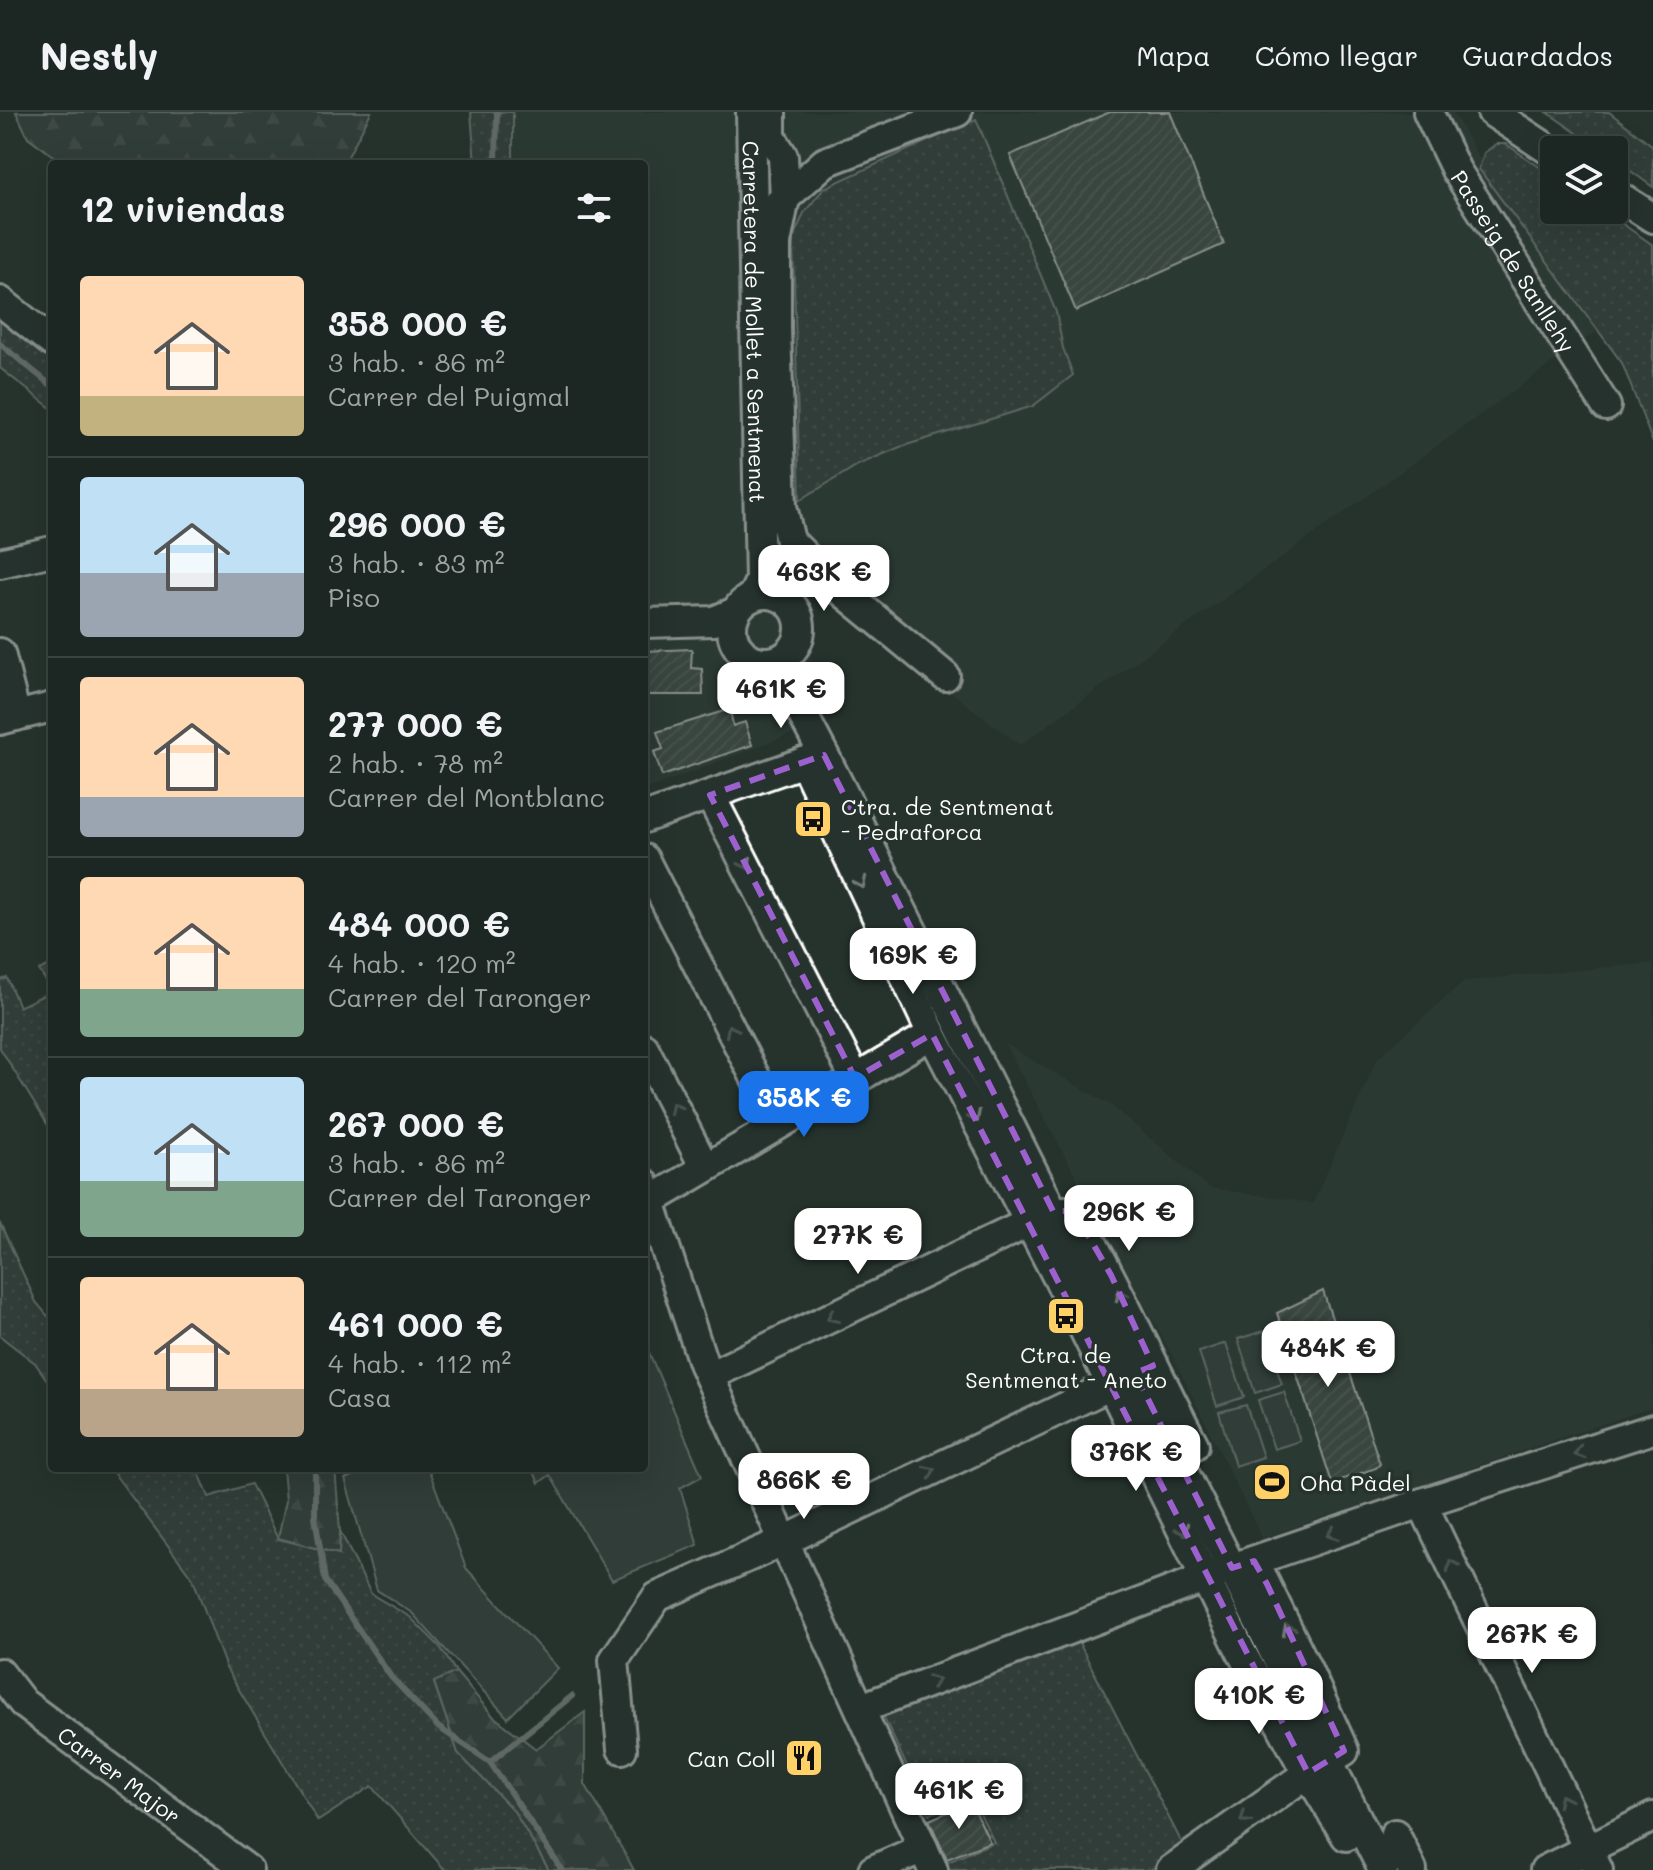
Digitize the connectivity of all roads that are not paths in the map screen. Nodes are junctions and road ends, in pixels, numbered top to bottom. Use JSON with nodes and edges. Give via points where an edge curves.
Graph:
{"nodes":[{"id":1,"x":751,"y":112,"type":"edge"},
{"id":2,"x":771,"y":112,"type":"edge"},
{"id":3,"x":957,"y":112,"type":"edge"},
{"id":4,"x":1428,"y":112,"type":"edge"},
{"id":5,"x":1492,"y":112,"type":"edge"},
{"id":6,"x":1540,"y":144,"type":"edge"},
{"id":7,"x":752,"y":151,"type":"junction"},
{"id":8,"x":783,"y":156,"type":"junction"},
{"id":9,"x":825,"y":162,"type":"junction"},
{"id":10,"x":785,"y":198,"type":"junction"},
{"id":11,"x":1628,"y":202,"type":"edge"},
{"id":12,"x":1653,"y":218,"type":"edge"},
{"id":13,"x":754,"y":226,"type":"junction"},
{"id":14,"x":0,"y":301,"type":"edge"},
{"id":15,"x":48,"y":339,"type":"edge"},
{"id":16,"x":1606,"y":406,"type":"dead end"},
{"id":17,"x":48,"y":552,"type":"edge"},
{"id":18,"x":0,"y":563,"type":"edge"},
{"id":19,"x":744,"y":606,"type":"junction"},
{"id":20,"x":648,"y":622,"type":"edge"},
{"id":21,"x":0,"y":653,"type":"edge"},
{"id":22,"x":779,"y":667,"type":"junction"},
{"id":23,"x":945,"y":676,"type":"dead end"},
{"id":24,"x":48,"y":708,"type":"edge"},
{"id":25,"x":8,"y":718,"type":"edge"},
{"id":26,"x":814,"y":759,"type":"junction"},
{"id":27,"x":710,"y":795,"type":"junction"},
{"id":28,"x":648,"y":817,"type":"edge"},
{"id":29,"x":648,"y":867,"type":"edge"},
{"id":30,"x":932,"y":1034,"type":"junction"},
{"id":31,"x":648,"y":1056,"type":"edge"},
{"id":32,"x":855,"y":1078,"type":"junction"},
{"id":33,"x":779,"y":1124,"type":"junction"},
{"id":34,"x":705,"y":1168,"type":"junction"},
{"id":35,"x":648,"y":1192,"type":"edge"},
{"id":36,"x":648,"y":1195,"type":"edge"},
{"id":37,"x":1041,"y":1217,"type":"junction"},
{"id":38,"x":1133,"y":1375,"type":"junction"},
{"id":39,"x":709,"y":1376,"type":"junction"},
{"id":40,"x":1653,"y":1429,"type":"edge"},
{"id":41,"x":1194,"y":1445,"type":"dead end"},
{"id":42,"x":1422,"y":1503,"type":"junction"},
{"id":43,"x":784,"y":1541,"type":"junction"},
{"id":44,"x":1231,"y":1569,"type":"junction"},
{"id":45,"x":0,"y":1673,"type":"edge"},
{"id":46,"x":861,"y":1708,"type":"junction"},
{"id":47,"x":622,"y":1749,"type":"dead end"},
{"id":48,"x":1326,"y":1761,"type":"junction"},
{"id":49,"x":1653,"y":1817,"type":"edge"},
{"id":50,"x":1395,"y":1834,"type":"dead end"},
{"id":51,"x":928,"y":1859,"type":"edge"},
{"id":52,"x":1592,"y":1860,"type":"edge"},
{"id":53,"x":1180,"y":1868,"type":"edge"},
{"id":54,"x":248,"y":1870,"type":"edge"},
{"id":55,"x":873,"y":1870,"type":"edge"},
{"id":56,"x":1362,"y":1870,"type":"edge"},
{"id":57,"x":1383,"y":1870,"type":"edge"},
{"id":58,"x":1412,"y":1870,"type":"edge"},
{"id":59,"x":1545,"y":1870,"type":"edge"}],
"edges":[{"from":1,"to":7,"type":"street","name":"Carretera de Mollet a Sentmenat"},
{"from":2,"to":8,"type":"street","via":[[771,137]]},
{"from":3,"to":9,"type":"street"},
{"from":4,"to":16,"type":"street","name":"Passeig de Sanllehy","via":[[1456,170]]},
{"from":5,"to":6,"type":"street"},
{"from":7,"to":8,"type":"street"},
{"from":7,"to":13,"type":"street","name":"Carretera de Mollet a Sentmenat"},
{"from":8,"to":9,"type":"street"},
{"from":8,"to":10,"type":"street"},
{"from":9,"to":10,"type":"street"},
{"from":10,"to":13,"type":"street"},
{"from":10,"to":23,"type":"street","via":[[776,243],[776,329],[782,506],[790,541],[832,583]]},
{"from":11,"to":12,"type":"street"},
{"from":13,"to":19,"type":"street","name":"Carretera de Mollet a Sentmenat"},
{"from":14,"to":15,"type":"street"},
{"from":17,"to":18,"type":"street"},
{"from":19,"to":20,"type":"street"},
{"from":19,"to":22,"type":"street","via":[[738,648],[749,659]]},
{"from":19,"to":22,"type":"street","via":[[786,600],[797,612],[798,643]]},
{"from":21,"to":25,"type":"street"},
{"from":22,"to":26,"type":"street"},
{"from":24,"to":25,"type":"street"},
{"from":26,"to":27,"type":"street"},
{"from":26,"to":30,"type":"street","one_way":true},
{"from":26,"to":37,"type":"street"},
{"from":27,"to":28,"type":"street"},
{"from":27,"to":32,"type":"street","one_way":true},
{"from":33,"to":29,"type":"street","one_way":true},
{"from":30,"to":32,"type":"street"},
{"from":30,"to":37,"type":"street","one_way":true},
{"from":34,"to":31,"type":"street","one_way":true},
{"from":32,"to":33,"type":"street"},
{"from":33,"to":34,"type":"street"},
{"from":34,"to":35,"type":"street"},
{"from":36,"to":39,"type":"street"},
{"from":37,"to":38,"type":"street"},
{"from":37,"to":38,"type":"street","via":[[1074,1211],[1111,1275]]},
{"from":37,"to":39,"type":"street","one_way":true},
{"from":38,"to":41,"type":"street"},
{"from":43,"to":38,"type":"street","one_way":true},
{"from":38,"to":44,"type":"street"},
{"from":39,"to":43,"type":"street"},
{"from":40,"to":42,"type":"street","one_way":true},
{"from":42,"to":44,"type":"street","one_way":true},
{"from":52,"to":42,"type":"street","one_way":true},
{"from":43,"to":46,"type":"street"},
{"from":43,"to":47,"type":"street","via":[[657,1597],[614,1660]]},
{"from":46,"to":44,"type":"street","one_way":true},
{"from":44,"to":48,"type":"street"},
{"from":45,"to":54,"type":"street","name":"Carrer Major","via":[[23,1703]]},
{"from":46,"to":51,"type":"street"},
{"from":48,"to":53,"type":"street","one_way":true},
{"from":48,"to":56,"type":"street","via":[[1342,1829]]},
{"from":48,"to":57,"type":"street"},
{"from":49,"to":52,"type":"street"},
{"from":50,"to":58,"type":"street"},
{"from":51,"to":55,"type":"street"},
{"from":52,"to":59,"type":"street"}]}
